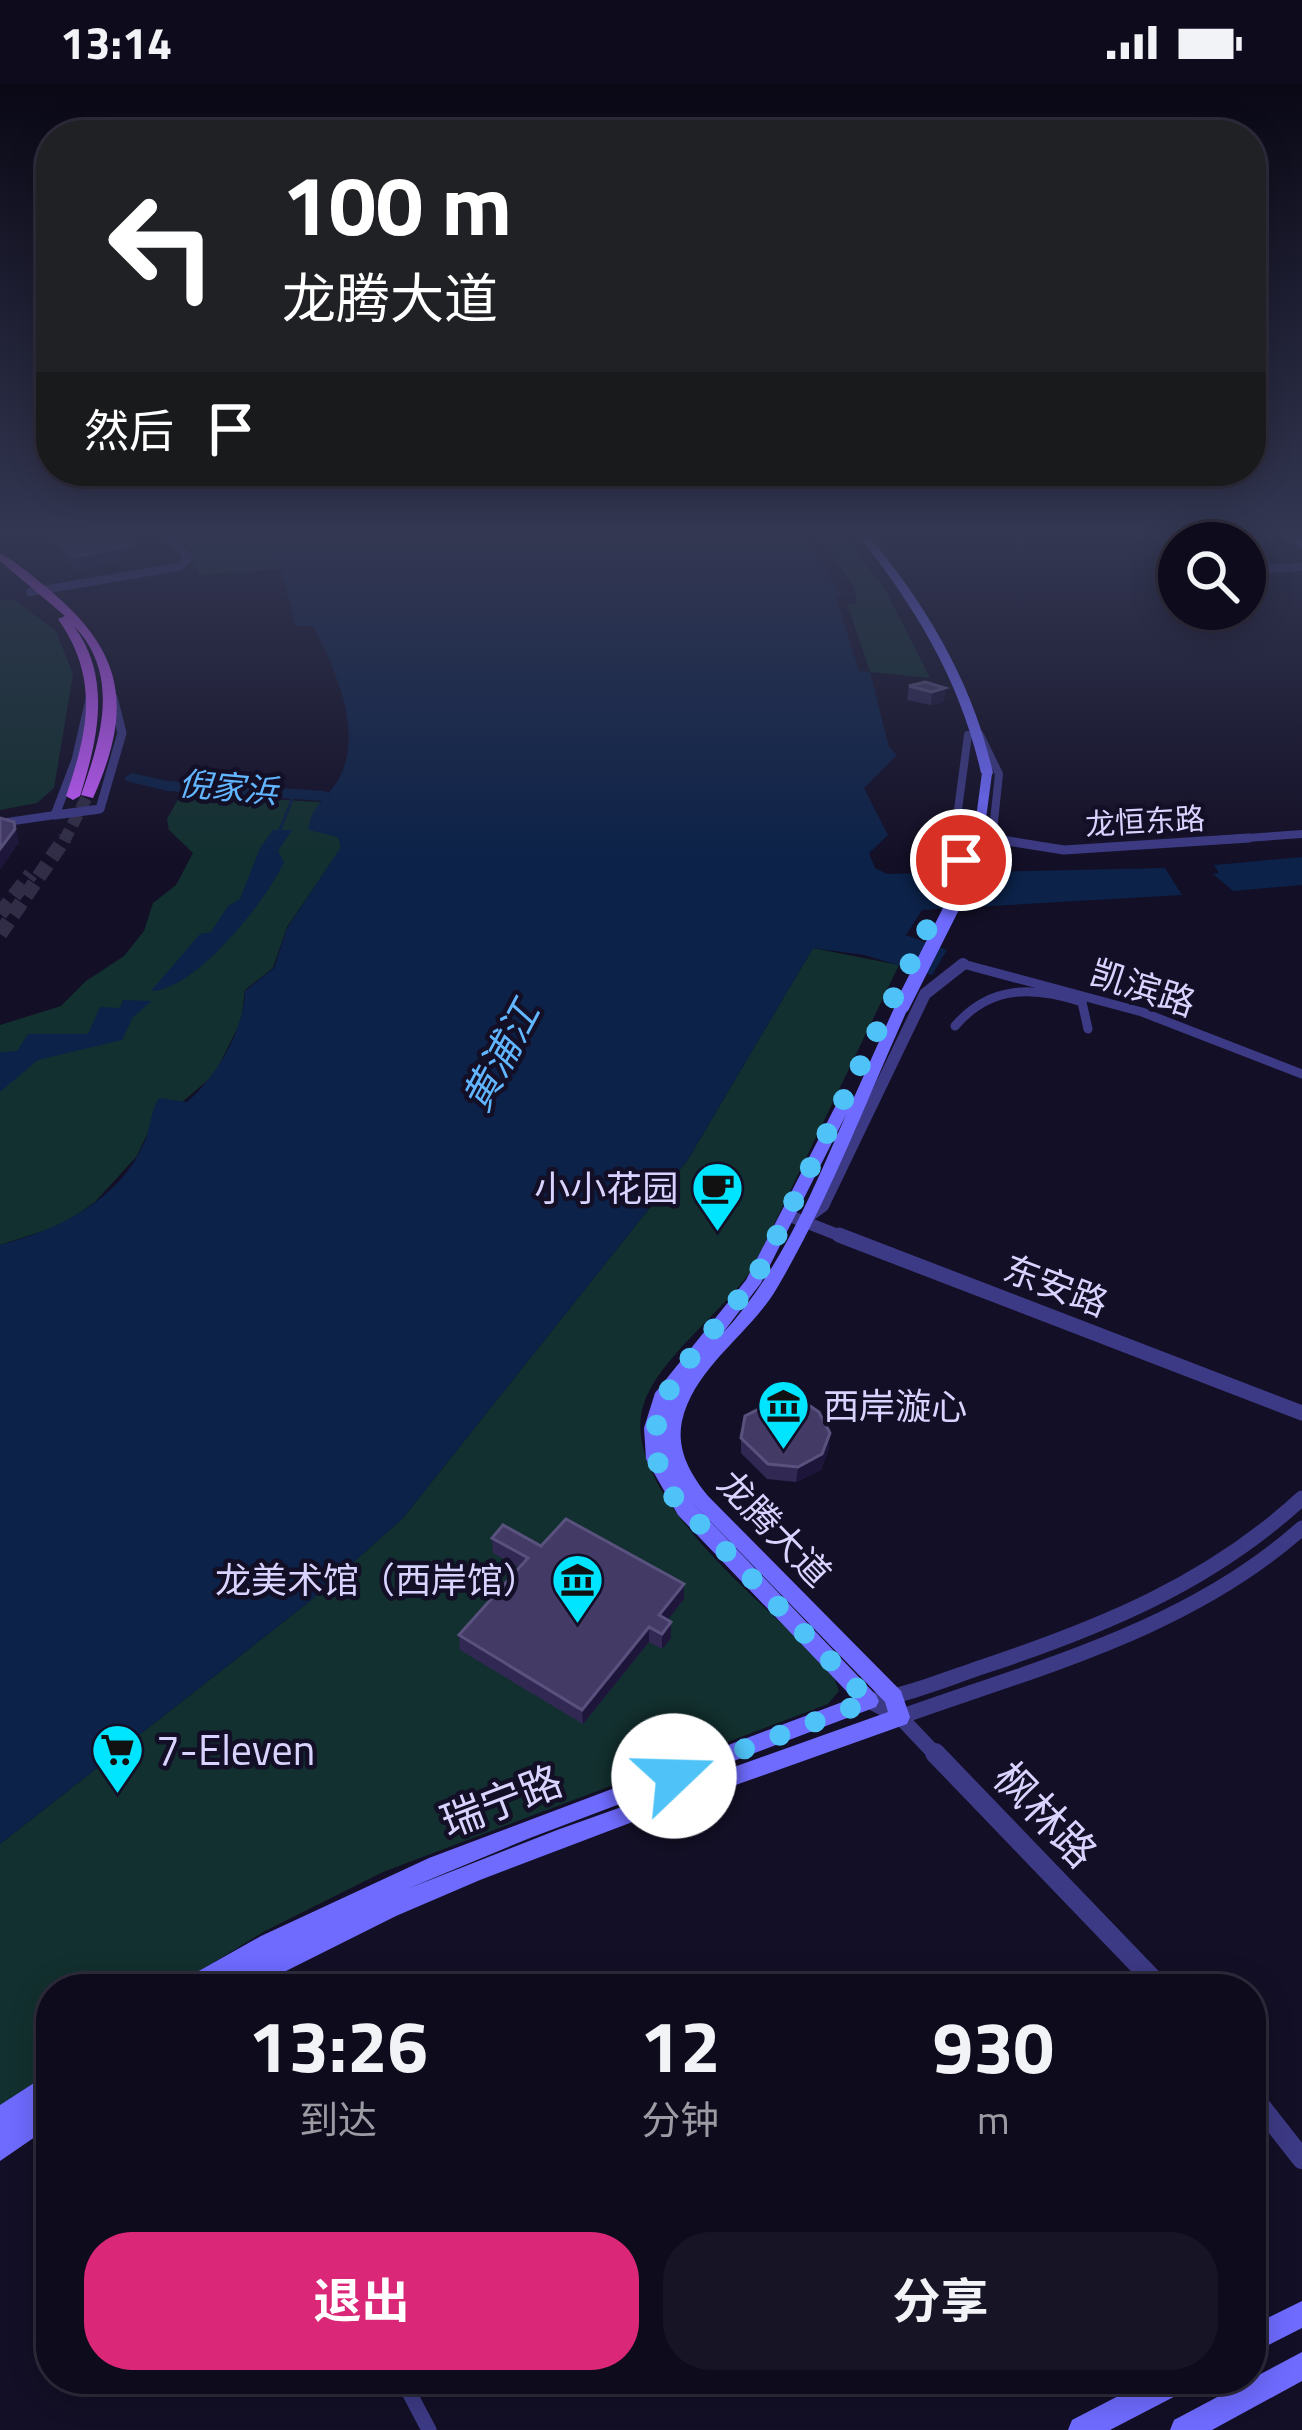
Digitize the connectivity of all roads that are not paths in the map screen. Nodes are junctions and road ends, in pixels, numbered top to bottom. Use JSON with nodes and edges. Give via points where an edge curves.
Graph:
{"nodes":[{"id":1,"x":81,"y":643,"type":"edge"},
{"id":2,"x":97,"y":643,"type":"edge"},
{"id":3,"x":923,"y":643,"type":"edge"},
{"id":4,"x":930,"y":643,"type":"edge"},
{"id":5,"x":93,"y":688,"type":"junction"},
{"id":6,"x":104,"y":701,"type":"junction"},
{"id":7,"x":974,"y":735,"type":"junction"},
{"id":8,"x":81,"y":795,"type":"tunnel mouth"},
{"id":9,"x":55,"y":814,"type":"junction"},
{"id":10,"x":0,"y":823,"type":"edge"},
{"id":11,"x":1302,"y":834,"type":"edge"},
{"id":12,"x":992,"y":840,"type":"junction"},
{"id":13,"x":963,"y":964,"type":"joint"},
{"id":14,"x":955,"y":1026,"type":"dead end"},
{"id":15,"x":1088,"y":1030,"type":"dead end"},
{"id":16,"x":1302,"y":1074,"type":"edge"},
{"id":17,"x":795,"y":1218,"type":"junction"},
{"id":18,"x":1302,"y":1413,"type":"edge"},
{"id":19,"x":1302,"y":1498,"type":"edge"},
{"id":20,"x":1302,"y":1528,"type":"edge"},
{"id":21,"x":869,"y":1701,"type":"junction"},
{"id":22,"x":897,"y":1707,"type":"junction"},
{"id":23,"x":219,"y":1974,"type":"edge"},
{"id":24,"x":254,"y":1974,"type":"edge"},
{"id":25,"x":1148,"y":1974,"type":"edge"},
{"id":26,"x":36,"y":2095,"type":"edge"},
{"id":27,"x":1266,"y":2113,"type":"edge"},
{"id":28,"x":0,"y":2120,"type":"edge"},
{"id":29,"x":36,"y":2122,"type":"edge"},
{"id":30,"x":0,"y":2148,"type":"edge"},
{"id":31,"x":1302,"y":2159,"type":"edge"},
{"id":32,"x":1302,"y":2314,"type":"edge"},
{"id":33,"x":1266,"y":2333,"type":"edge"},
{"id":34,"x":1302,"y":2366,"type":"edge"},
{"id":35,"x":1266,"y":2386,"type":"edge"},
{"id":36,"x":410,"y":2394,"type":"edge"},
{"id":37,"x":1150,"y":2394,"type":"edge"},
{"id":38,"x":1250,"y":2394,"type":"edge"},
{"id":39,"x":429,"y":2430,"type":"edge"},
{"id":40,"x":1082,"y":2430,"type":"edge"},
{"id":41,"x":1184,"y":2430,"type":"edge"}],
"edges":[{"from":1,"to":5,"type":"main road"},
{"from":2,"to":6,"type":"main road","via":[[109,670]]},
{"from":3,"to":7,"type":"main road","name":"龙腾大道"},
{"from":4,"to":7,"type":"main road","name":"龙腾大道"},
{"from":5,"to":6,"type":"main road"},
{"from":5,"to":9,"type":"street"},
{"from":6,"to":8,"type":"main road"},
{"from":6,"to":9,"type":"street","via":[[122,733],[100,809]]},
{"from":7,"to":12,"type":"street","via":[[999,774]]},
{"from":7,"to":12,"type":"street","via":[[955,832]]},
{"from":7,"to":17,"type":"main road","name":"龙腾大道","bridge":true,"via":[[987,805],[976,847]]},
{"from":9,"to":10,"type":"street"},
{"from":11,"to":12,"type":"street","name":"龙恒东路","via":[[1064,850]]},
{"from":13,"to":16,"type":"street","name":"凯滨路","via":[[1142,1012]]},
{"from":13,"to":17,"type":"street","via":[[926,994],[824,1206]]},
{"from":14,"to":15,"type":"street","via":[[984,997],[1025,991],[1082,1002]]},
{"from":17,"to":18,"type":"street","name":"东安路"},
{"from":17,"to":21,"type":"main road","name":"龙腾大道","via":[[739,1304],[661,1398],[655,1459],[685,1510]]},
{"from":17,"to":22,"type":"main road","name":"龙腾大道","via":[[755,1310],[680,1403],[674,1456],[701,1502]]},
{"from":19,"to":22,"type":"street","name":"瑞宁路","via":[[1252,1546],[1170,1594]]},
{"from":20,"to":22,"type":"street","name":"瑞宁路","via":[[1246,1575],[1182,1610]]},
{"from":21,"to":22,"type":"street","name":"枫林路"},
{"from":21,"to":23,"type":"main road","name":"瑞宁路","via":[[410,1875]]},
{"from":22,"to":24,"type":"main road","name":"瑞宁路","via":[[460,1880]]},
{"from":22,"to":25,"type":"street","name":"枫林路"},
{"from":26,"to":28,"type":"main road"},
{"from":27,"to":31,"type":"street"},
{"from":29,"to":30,"type":"main road"},
{"from":32,"to":33,"type":"main road"},
{"from":34,"to":35,"type":"main road"},
{"from":36,"to":39,"type":"street"},
{"from":37,"to":40,"type":"main road"},
{"from":38,"to":41,"type":"main road"}]}
